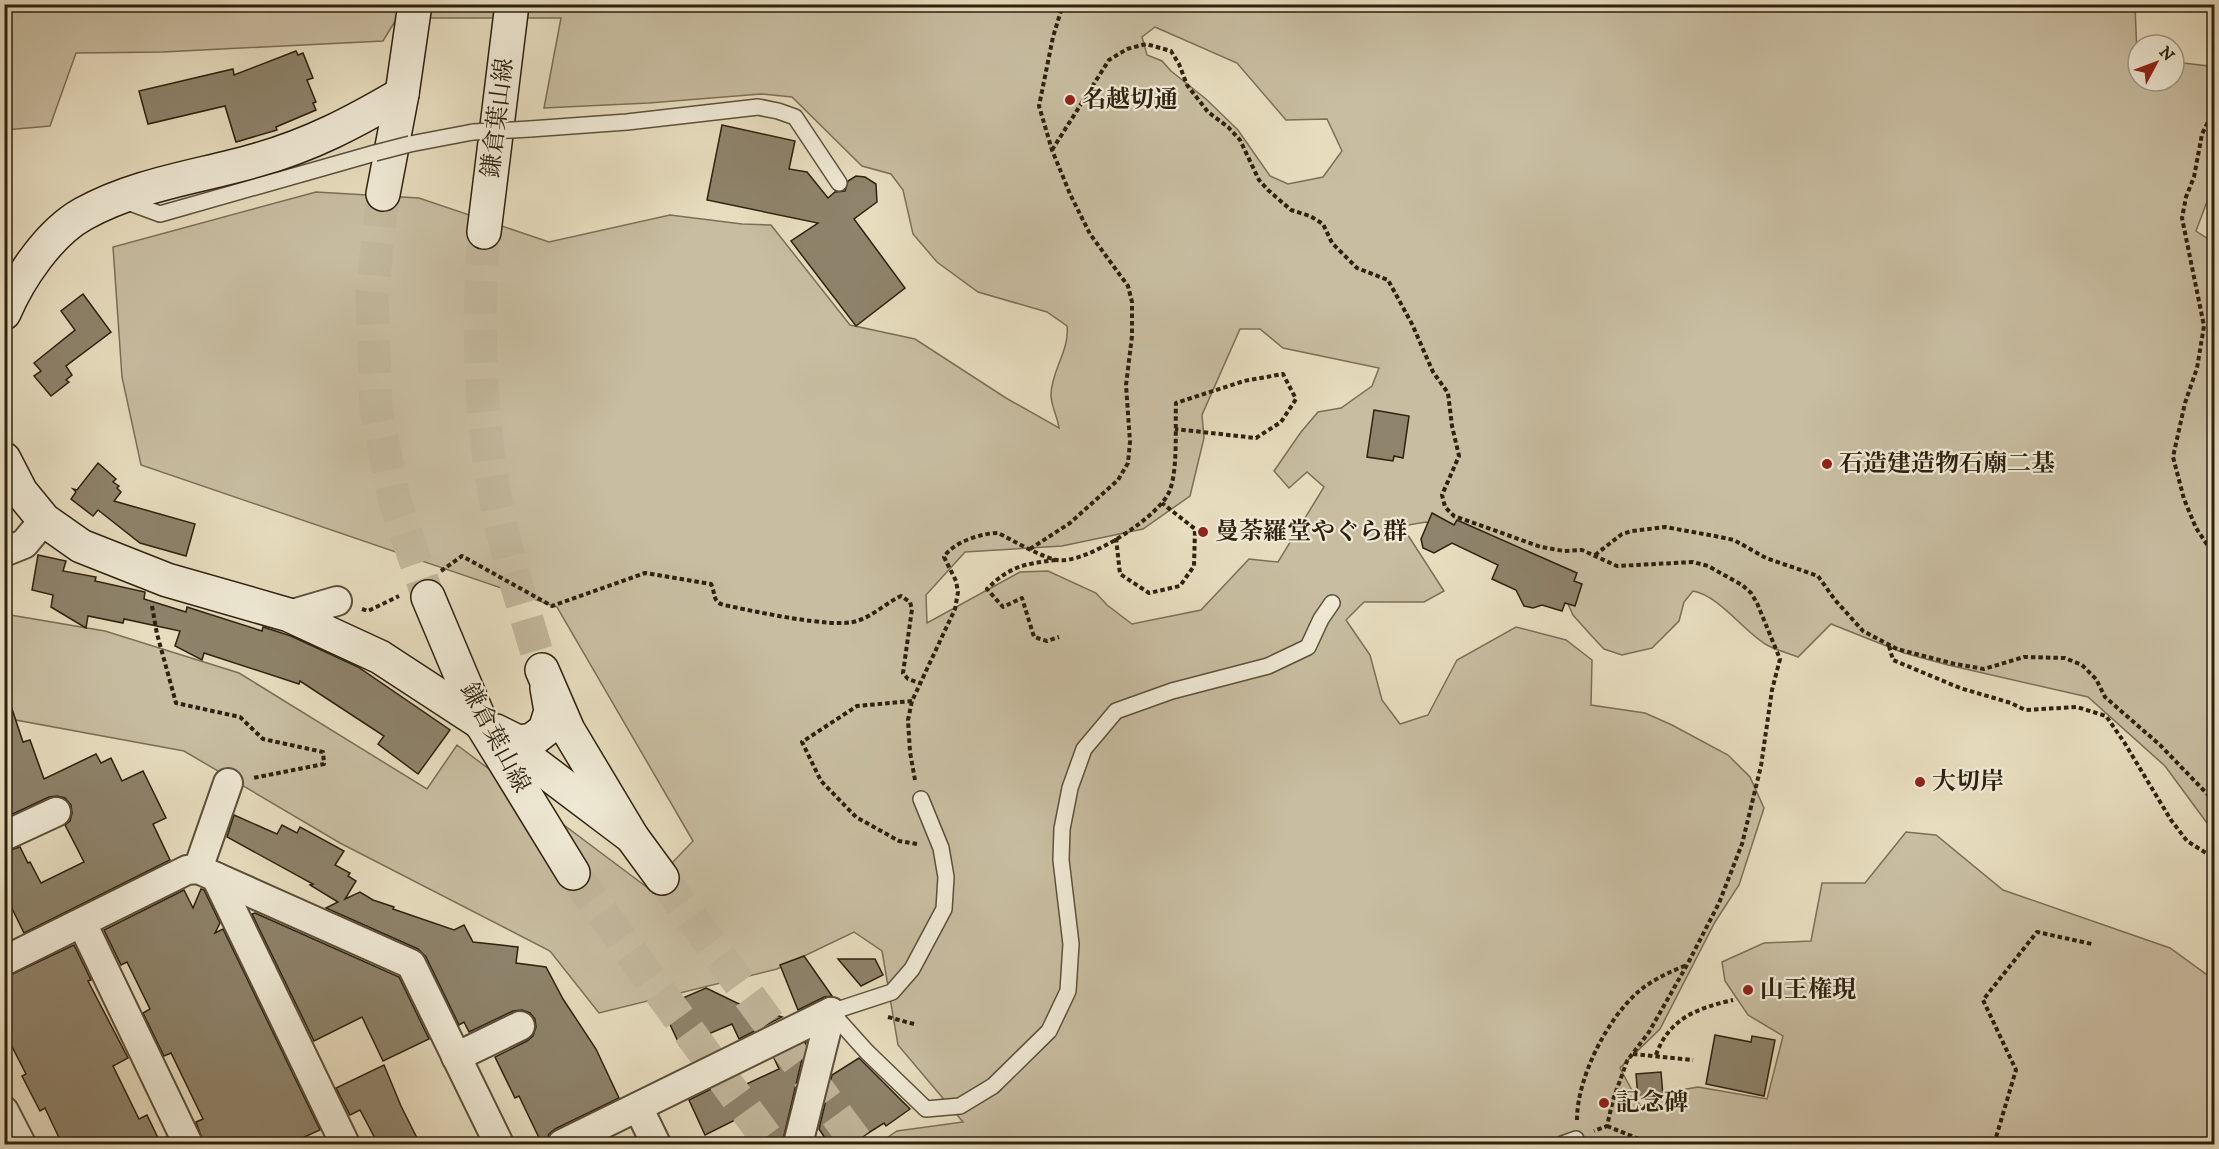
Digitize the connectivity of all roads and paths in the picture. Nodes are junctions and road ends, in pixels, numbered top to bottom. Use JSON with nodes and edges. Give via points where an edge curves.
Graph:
{"nodes":[{"id":1,"x":415,"y":4,"type":"edge"},
{"id":2,"x":512,"y":4,"type":"edge"},
{"id":3,"x":1063,"y":4,"type":"edge"},
{"id":4,"x":402,"y":94,"type":"junction"},
{"id":5,"x":2214,"y":101,"type":"edge"},
{"id":6,"x":1052,"y":150,"type":"junction"},
{"id":7,"x":839,"y":183,"type":"dead end"},
{"id":8,"x":383,"y":194,"type":"tunnel mouth"},
{"id":9,"x":117,"y":199,"type":"junction"},
{"id":10,"x":484,"y":232,"type":"tunnel mouth"},
{"id":11,"x":12,"y":283,"type":"edge"},
{"id":12,"x":4,"y":313,"type":"edge"},
{"id":13,"x":1175,"y":429,"type":"junction"},
{"id":14,"x":5,"y":460,"type":"edge"},
{"id":15,"x":1162,"y":503,"type":"junction"},
{"id":16,"x":44,"y":520,"type":"junction"},
{"id":17,"x":1116,"y":538,"type":"junction"},
{"id":18,"x":1030,"y":549,"type":"junction"},
{"id":19,"x":4,"y":552,"type":"edge"},
{"id":20,"x":1595,"y":555,"type":"junction"},
{"id":21,"x":2214,"y":555,"type":"edge"},
{"id":22,"x":462,"y":556,"type":"dead end"},
{"id":23,"x":1057,"y":560,"type":"junction"},
{"id":24,"x":151,"y":573,"type":"junction"},
{"id":25,"x":428,"y":597,"type":"tunnel mouth"},
{"id":26,"x":337,"y":600,"type":"dead end"},
{"id":27,"x":1332,"y":603,"type":"dead end"},
{"id":28,"x":289,"y":615,"type":"junction"},
{"id":29,"x":1059,"y":637,"type":"dead end"},
{"id":30,"x":1889,"y":645,"type":"junction"},
{"id":31,"x":919,"y":684,"type":"junction"},
{"id":32,"x":912,"y":701,"type":"junction"},
{"id":33,"x":481,"y":723,"type":"junction"},
{"id":34,"x":228,"y":783,"type":"joint"},
{"id":35,"x":921,"y":799,"type":"joint"},
{"id":36,"x":2214,"y":801,"type":"edge"},
{"id":37,"x":56,"y":812,"type":"dead end"},
{"id":38,"x":4,"y":836,"type":"edge"},
{"id":39,"x":632,"y":837,"type":"junction"},
{"id":40,"x":941,"y":848,"type":"junction"},
{"id":41,"x":2214,"y":858,"type":"edge"},
{"id":42,"x":207,"y":873,"type":"junction"},
{"id":43,"x":573,"y":873,"type":"tunnel mouth"},
{"id":44,"x":662,"y":878,"type":"tunnel mouth"},
{"id":45,"x":81,"y":923,"type":"junction"},
{"id":46,"x":2092,"y":944,"type":"dead end"},
{"id":47,"x":6,"y":956,"type":"edge"},
{"id":48,"x":1687,"y":966,"type":"junction"},
{"id":49,"x":1734,"y":1000,"type":"dead end"},
{"id":50,"x":831,"y":1012,"type":"junction"},
{"id":51,"x":520,"y":1026,"type":"dead end"},
{"id":52,"x":1633,"y":1054,"type":"junction"},
{"id":53,"x":1656,"y":1055,"type":"junction"},
{"id":54,"x":456,"y":1057,"type":"junction"},
{"id":55,"x":1693,"y":1060,"type":"dead end"},
{"id":56,"x":638,"y":1107,"type":"junction"},
{"id":57,"x":4,"y":1111,"type":"edge"},
{"id":58,"x":1607,"y":1126,"type":"junction"},
{"id":59,"x":1569,"y":1142,"type":"edge"},
{"id":60,"x":21,"y":1144,"type":"edge"},
{"id":61,"x":188,"y":1144,"type":"edge"},
{"id":62,"x":345,"y":1144,"type":"edge"},
{"id":63,"x":499,"y":1144,"type":"edge"},
{"id":64,"x":562,"y":1144,"type":"edge"},
{"id":65,"x":656,"y":1144,"type":"edge"},
{"id":66,"x":798,"y":1144,"type":"edge"},
{"id":67,"x":1651,"y":1144,"type":"edge"},
{"id":68,"x":1994,"y":1144,"type":"edge"}],
"edges":[{"from":1,"to":4,"type":"street"},
{"from":2,"to":10,"type":"street","name":"鎌倉葉山線"},
{"from":3,"to":6,"type":"path","via":[[1039,106]]},
{"from":4,"to":8,"type":"street"},
{"from":4,"to":9,"type":"street","via":[[324,137],[258,160],[165,182]]},
{"from":5,"to":21,"type":"path","via":[[2182,218],[2204,326],[2198,369],[2185,403],[2173,457],[2196,528]]},
{"from":6,"to":18,"type":"path","via":[[1090,234],[1128,286],[1132,302],[1132,345],[1126,385],[1130,442],[1128,463],[1118,480],[1070,523]]},
{"from":6,"to":20,"type":"path","via":[[1108,60],[1146,44],[1170,51],[1187,85],[1208,112],[1240,140],[1268,190],[1290,210],[1323,224],[1332,243],[1358,268],[1388,280],[1433,372],[1448,393],[1459,456],[1442,495],[1445,507],[1454,516],[1541,547],[1582,550]]},
{"from":7,"to":9,"type":"lane","bridge":true,"via":[[795,117],[758,107],[627,122],[473,132],[375,153],[160,214]]},
{"from":9,"to":11,"type":"street","via":[[81,215]]},
{"from":11,"to":12,"type":"street"},
{"from":13,"to":13,"type":"path","via":[[1176,403],[1244,381],[1283,374],[1296,399],[1281,422],[1256,438]]},
{"from":13,"to":15,"type":"path","via":[[1175,472]]},
{"from":14,"to":16,"type":"street","via":[[21,492]]},
{"from":15,"to":17,"type":"path"},
{"from":15,"to":17,"type":"path","via":[[1195,529],[1194,566],[1180,586],[1149,593],[1120,574]]},
{"from":16,"to":19,"type":"street","via":[[24,544]]},
{"from":16,"to":24,"type":"street","via":[[81,546]]},
{"from":17,"to":23,"type":"path","via":[[1077,558]]},
{"from":18,"to":23,"type":"path"},
{"from":18,"to":31,"type":"path","via":[[998,533],[989,533],[947,552],[944,557],[958,592],[955,609]]},
{"from":20,"to":30,"type":"path","via":[[1622,534],[1665,527],[1734,540],[1766,558],[1818,576],[1863,631]]},
{"from":20,"to":48,"type":"path","via":[[1617,566],[1693,562],[1720,571],[1751,593],[1780,659],[1742,844],[1719,903]]},
{"from":22,"to":31,"type":"path","via":[[552,606],[645,573],[711,584],[714,599],[724,605],[825,622],[864,619],[901,596],[912,609],[903,673]]},
{"from":23,"to":29,"type":"path","via":[[1027,564],[1002,573],[987,590],[1003,607],[1022,598],[1034,637],[1047,641]]},
{"from":24,"to":28,"type":"street"},
{"from":24,"to":34,"type":"path","via":[[149,589],[157,634],[176,703],[240,717],[263,739],[323,752],[324,764]]},
{"from":25,"to":33,"type":"street","name":"鎌倉葉山線"},
{"from":26,"to":28,"type":"street"},
{"from":27,"to":50,"type":"lane","via":[[1308,647],[1268,666],[1172,691],[1116,711],[1084,749],[1070,788],[1062,829],[1060,860],[1071,944],[1068,991],[1049,1031],[993,1086],[960,1106],[926,1109]]},
{"from":28,"to":33,"type":"street","via":[[380,657]]},
{"from":30,"to":36,"type":"path","via":[[1984,669],[2024,657],[2065,658],[2082,665],[2096,679],[2105,697],[2160,745]]},
{"from":30,"to":41,"type":"path","via":[[1893,660],[2025,710],[2077,706],[2106,716],[2171,820],[2187,841]]},
{"from":31,"to":32,"type":"path"},
{"from":32,"to":35,"type":"path","via":[[908,720],[913,775]]},
{"from":32,"to":40,"type":"path","via":[[857,706],[802,742],[821,781],[856,817],[899,841]]},
{"from":33,"to":39,"type":"street"},
{"from":33,"to":39,"type":"street","via":[[518,742],[532,740],[545,730],[551,711],[544,674],[568,730]]},
{"from":33,"to":43,"type":"street","name":"鎌倉葉山線"},
{"from":34,"to":42,"type":"street"},
{"from":35,"to":40,"type":"lane"},
{"from":37,"to":38,"type":"street"},
{"from":39,"to":44,"type":"street"},
{"from":40,"to":50,"type":"lane","via":[[946,877],[944,909],[912,969],[892,992]]},
{"from":42,"to":45,"type":"street","via":[[187,870]]},
{"from":42,"to":54,"type":"street","via":[[411,964]]},
{"from":42,"to":62,"type":"street"},
{"from":45,"to":47,"type":"street"},
{"from":45,"to":61,"type":"street"},
{"from":46,"to":68,"type":"path","via":[[2037,932],[1983,1000],[2016,1070]]},
{"from":48,"to":52,"type":"path"},
{"from":48,"to":59,"type":"path","via":[[1654,980],[1637,993],[1608,1028],[1586,1075]]},
{"from":49,"to":53,"type":"path","via":[[1688,1014],[1660,1042]]},
{"from":50,"to":56,"type":"street"},
{"from":50,"to":66,"type":"street"},
{"from":51,"to":54,"type":"street"},
{"from":52,"to":53,"type":"path"},
{"from":52,"to":58,"type":"path","via":[[1627,1061]]},
{"from":53,"to":55,"type":"path"},
{"from":54,"to":63,"type":"street"},
{"from":56,"to":64,"type":"street"},
{"from":56,"to":65,"type":"street"},
{"from":57,"to":60,"type":"street"},
{"from":58,"to":59,"type":"path"},
{"from":58,"to":67,"type":"path"}]}
